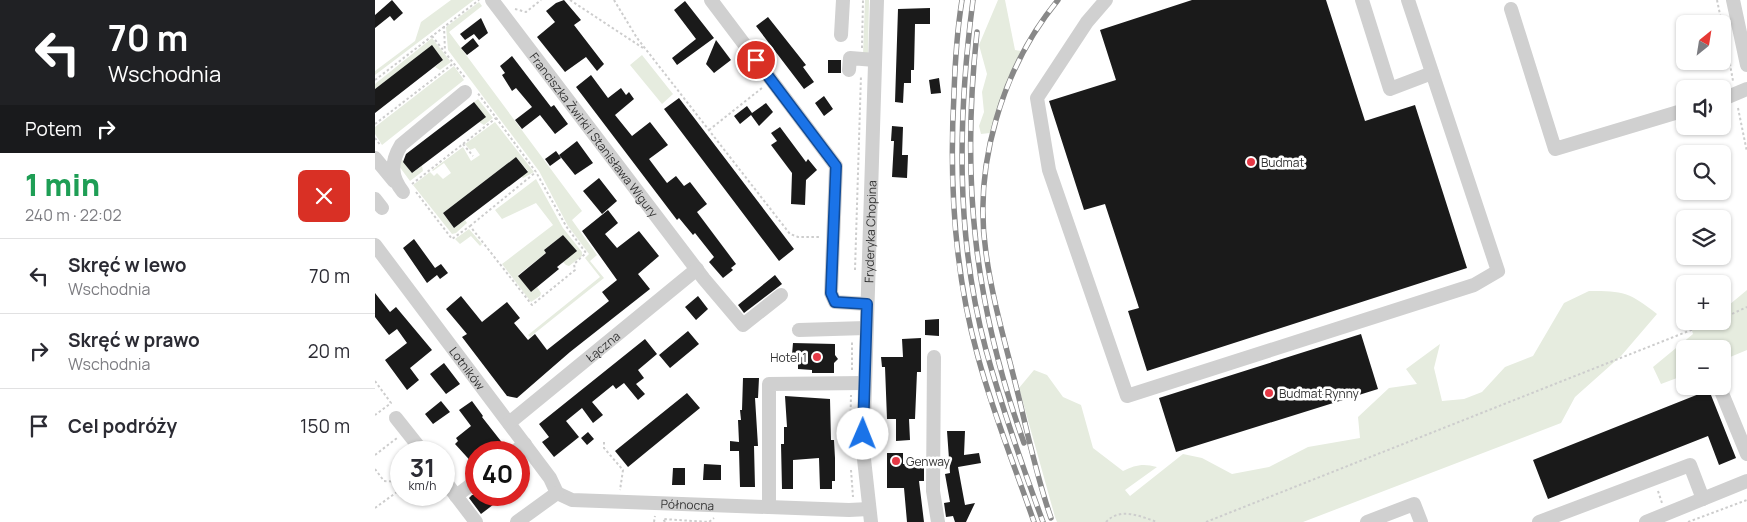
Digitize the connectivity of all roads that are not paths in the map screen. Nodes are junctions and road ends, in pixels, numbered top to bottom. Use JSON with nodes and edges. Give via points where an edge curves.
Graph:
{"nodes":[{"id":1,"x":492,"y":0,"type":"edge"},
{"id":2,"x":711,"y":0,"type":"edge"},
{"id":3,"x":843,"y":0,"type":"edge"},
{"id":4,"x":877,"y":0,"type":"edge"},
{"id":5,"x":1106,"y":0,"type":"edge"},
{"id":6,"x":1361,"y":0,"type":"edge"},
{"id":7,"x":1408,"y":0,"type":"edge"},
{"id":8,"x":1733,"y":0,"type":"edge"},
{"id":9,"x":1511,"y":9,"type":"dead end"},
{"id":10,"x":841,"y":35,"type":"dead end"},
{"id":11,"x":875,"y":60,"type":"junction"},
{"id":12,"x":1747,"y":65,"type":"edge"},
{"id":13,"x":849,"y":70,"type":"dead end"},
{"id":14,"x":1432,"y":73,"type":"junction"},
{"id":15,"x":468,"y":86,"type":"road end"},
{"id":16,"x":1747,"y":89,"type":"edge"},
{"id":17,"x":1731,"y":96,"type":"edge"},
{"id":18,"x":1676,"y":113,"type":"edge"},
{"id":19,"x":375,"y":158,"type":"edge"},
{"id":20,"x":375,"y":245,"type":"edge"},
{"id":21,"x":697,"y":269,"type":"junction"},
{"id":22,"x":781,"y":295,"type":"dead end"},
{"id":23,"x":867,"y":304,"type":"junction"},
{"id":24,"x":866,"y":328,"type":"junction"},
{"id":25,"x":799,"y":330,"type":"dead end"},
{"id":26,"x":934,"y":357,"type":"dead end"},
{"id":27,"x":865,"y":384,"type":"junction"},
{"id":28,"x":1723,"y":395,"type":"edge"},
{"id":29,"x":396,"y":418,"type":"dead end"},
{"id":30,"x":509,"y":423,"type":"junction"},
{"id":31,"x":414,"y":441,"type":"edge"},
{"id":32,"x":517,"y":441,"type":"edge"},
{"id":33,"x":1747,"y":454,"type":"edge"},
{"id":34,"x":530,"y":458,"type":"edge"},
{"id":35,"x":1747,"y":481,"type":"edge"},
{"id":36,"x":465,"y":489,"type":"edge"},
{"id":37,"x":557,"y":493,"type":"junction"},
{"id":38,"x":456,"y":496,"type":"joint"},
{"id":39,"x":1703,"y":500,"type":"junction"},
{"id":40,"x":769,"y":507,"type":"junction"},
{"id":41,"x":870,"y":515,"type":"edge"},
{"id":42,"x":476,"y":522,"type":"edge"},
{"id":43,"x":517,"y":522,"type":"edge"},
{"id":44,"x":938,"y":522,"type":"edge"},
{"id":45,"x":1367,"y":522,"type":"edge"},
{"id":46,"x":1421,"y":522,"type":"edge"},
{"id":47,"x":1539,"y":522,"type":"edge"},
{"id":48,"x":1646,"y":522,"type":"edge"}],
"edges":[{"from":1,"to":21,"type":"street","name":"Franciszka Żwirki i Stanisława Wigury"},
{"from":2,"to":23,"type":"street","via":[[836,166],[831,293],[835,302]]},
{"from":3,"to":10,"type":"street"},
{"from":4,"to":11,"type":"street","name":"Fryderyka Chopina"},
{"from":5,"to":14,"type":"street","via":[[1087,22],[1037,98],[1049,170],[1127,396],[1474,285],[1498,271]]},
{"from":6,"to":14,"type":"street","via":[[1391,89]]},
{"from":7,"to":14,"type":"street"},
{"from":8,"to":12,"type":"street"},
{"from":9,"to":18,"type":"street","via":[[1555,149]]},
{"from":11,"to":13,"type":"street","via":[[850,58]]},
{"from":11,"to":23,"type":"street","name":"Fryderyka Chopina"},
{"from":15,"to":19,"type":"street","via":[[401,145],[393,162],[399,187]]},
{"from":16,"to":17,"type":"street"},
{"from":20,"to":30,"type":"street","name":"Lotników"},
{"from":21,"to":22,"type":"street","name":"Franciszka Żwirki i Stanisława Wigury","via":[[743,325]]},
{"from":21,"to":30,"type":"street","name":"Łączna"},
{"from":23,"to":24,"type":"street","name":"Fryderyka Chopina"},
{"from":24,"to":25,"type":"street"},
{"from":24,"to":27,"type":"street","name":"Fryderyka Chopina"},
{"from":26,"to":44,"type":"street","via":[[933,491]]},
{"from":27,"to":40,"type":"street","via":[[769,384]]},
{"from":27,"to":41,"type":"street","name":"Fryderyka Chopina","via":[[863,450]]},
{"from":28,"to":33,"type":"street"},
{"from":29,"to":31,"type":"street"},
{"from":30,"to":32,"type":"street","name":"Lotników"},
{"from":34,"to":37,"type":"street","name":"Lotników","via":[[551,478]]},
{"from":35,"to":39,"type":"street"},
{"from":36,"to":38,"type":"street"},
{"from":37,"to":40,"type":"street","name":"Północna","via":[[572,500]]},
{"from":37,"to":43,"type":"street"},
{"from":38,"to":42,"type":"street"},
{"from":39,"to":47,"type":"street","via":[[1690,465]]},
{"from":39,"to":48,"type":"street"},
{"from":40,"to":41,"type":"street","name":"Północna"},
{"from":45,"to":46,"type":"street","via":[[1414,504]]}]}
